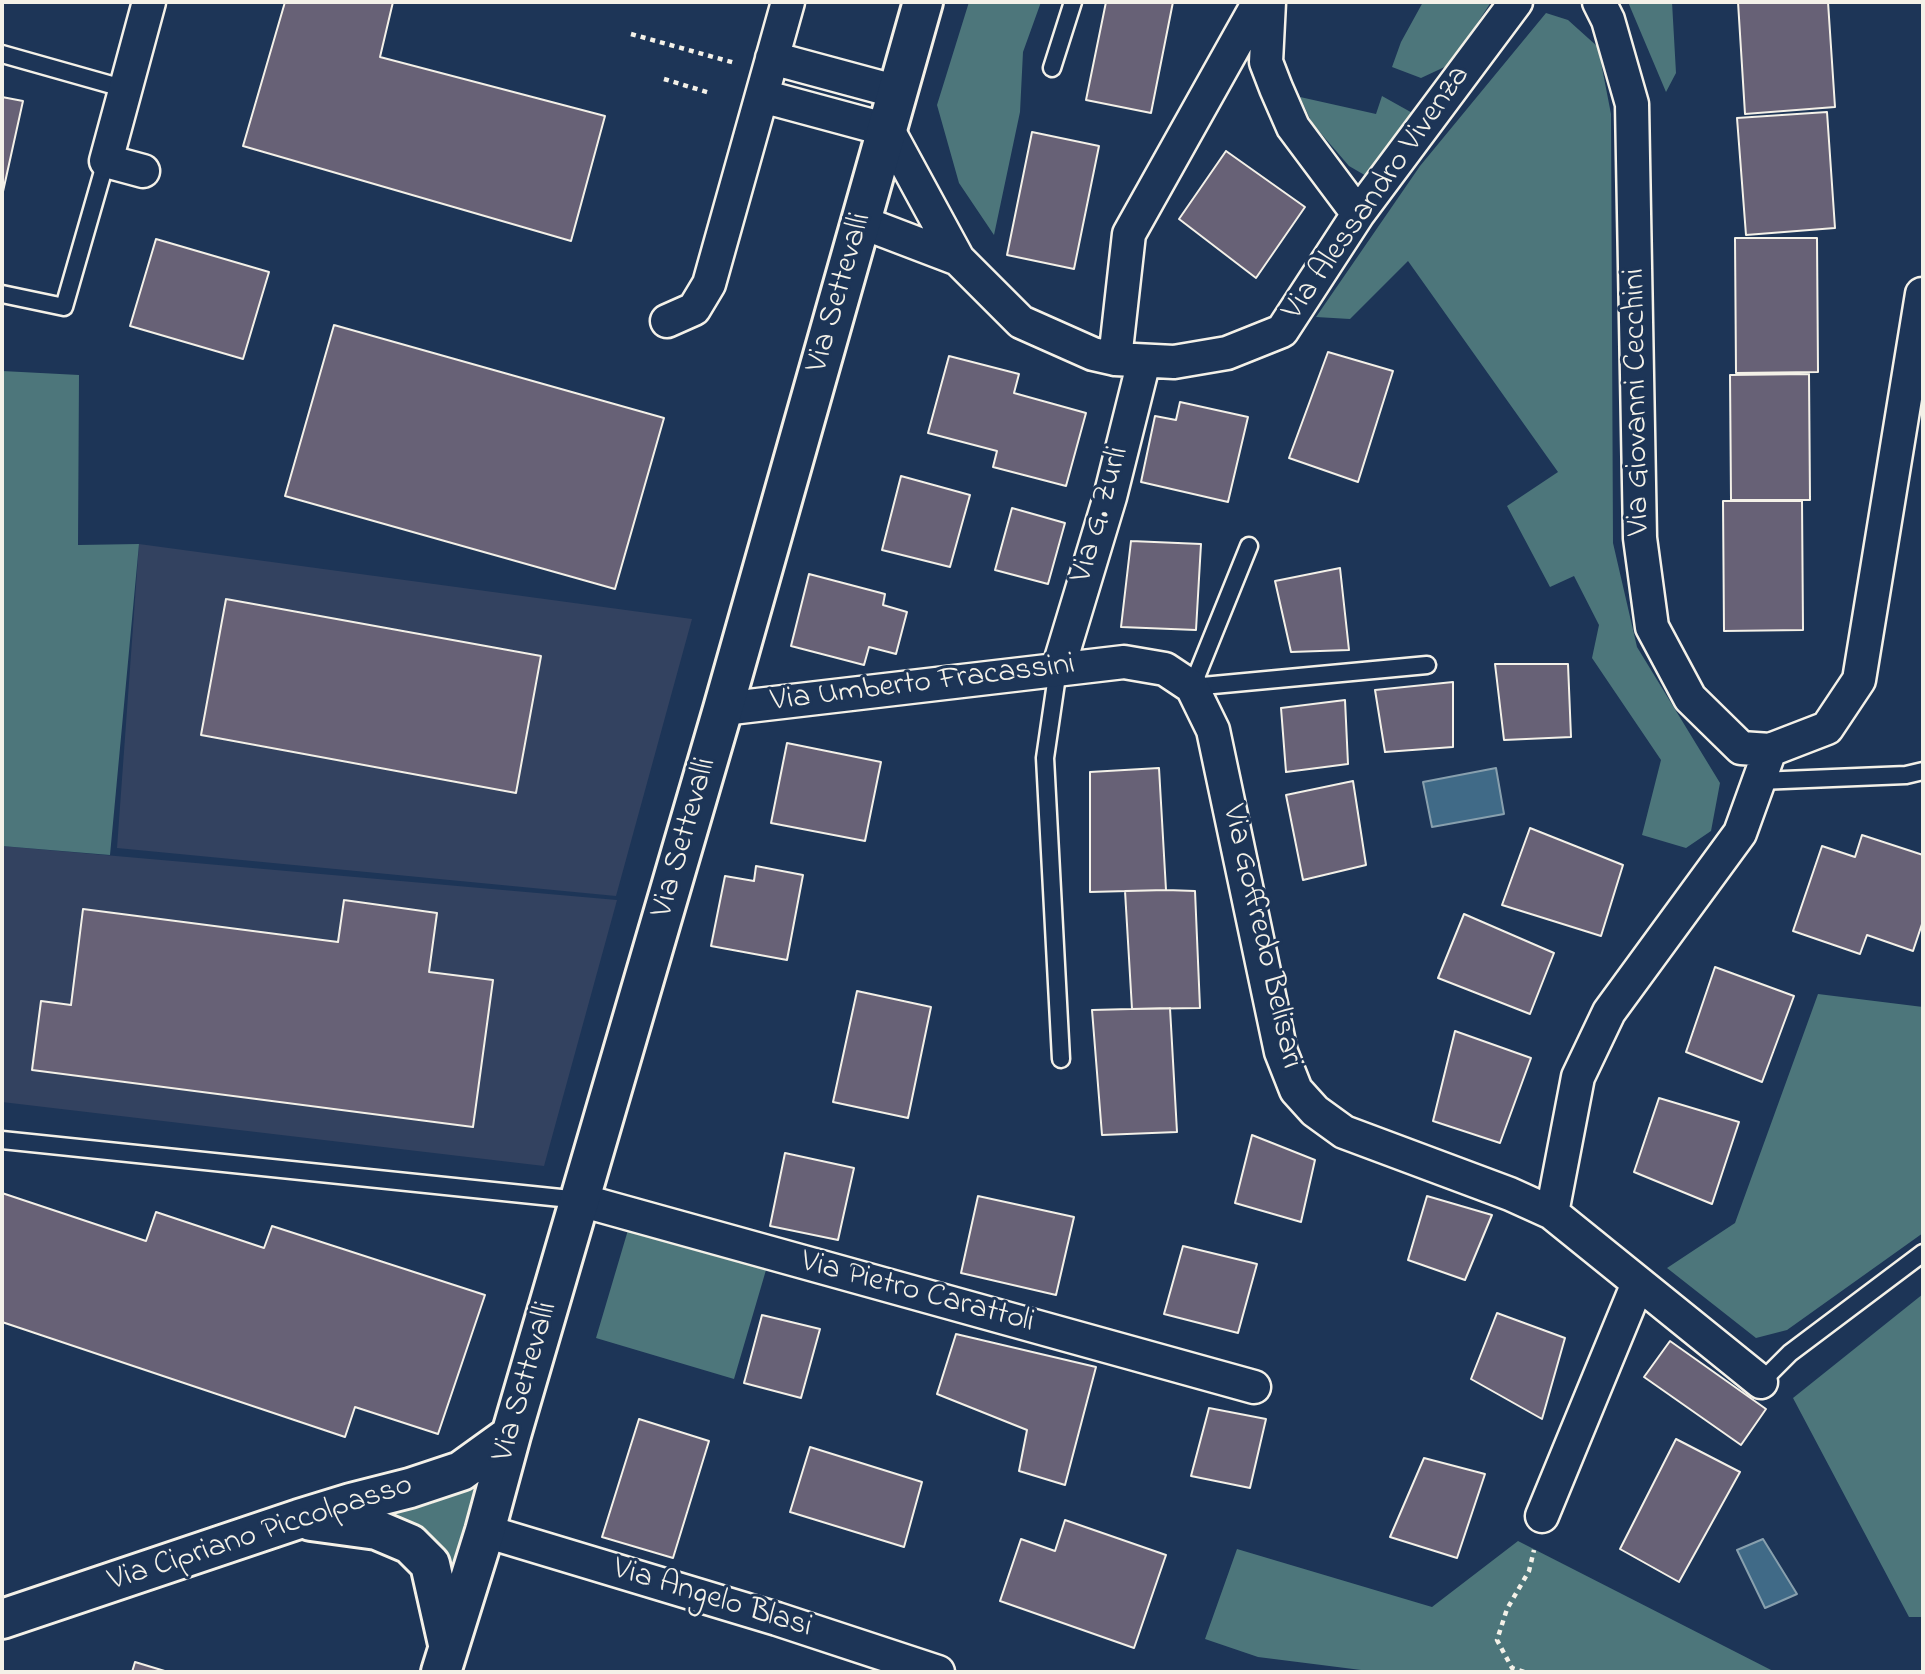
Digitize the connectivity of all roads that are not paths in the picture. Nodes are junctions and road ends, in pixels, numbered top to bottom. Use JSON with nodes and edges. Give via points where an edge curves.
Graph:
{"nodes":[{"id":1,"x":149,"y":2,"type":"edge"},
{"id":2,"x":788,"y":2,"type":"edge"},
{"id":3,"x":923,"y":2,"type":"edge"},
{"id":4,"x":1073,"y":2,"type":"edge"},
{"id":5,"x":1259,"y":2,"type":"edge"},
{"id":6,"x":1269,"y":2,"type":"edge"},
{"id":7,"x":1516,"y":2,"type":"edge"},
{"id":8,"x":1599,"y":2,"type":"edge"},
{"id":9,"x":2,"y":54,"type":"edge"},
{"id":10,"x":1052,"y":68,"type":"dead end"},
{"id":11,"x":767,"y":75,"type":"junction"},
{"id":12,"x":126,"y":89,"type":"junction"},
{"id":13,"x":898,"y":92,"type":"junction"},
{"id":14,"x":888,"y":130,"type":"junction"},
{"id":15,"x":106,"y":161,"type":"junction"},
{"id":16,"x":143,"y":172,"type":"dead end"},
{"id":17,"x":1358,"y":214,"type":"junction"},
{"id":18,"x":862,"y":222,"type":"junction"},
{"id":19,"x":958,"y":259,"type":"junction"},
{"id":20,"x":2,"y":294,"type":"edge"},
{"id":21,"x":1922,"y":303,"type":"edge"},
{"id":22,"x":667,"y":321,"type":"dead end"},
{"id":23,"x":1129,"y":360,"type":"junction"},
{"id":24,"x":1249,"y":546,"type":"dead end"},
{"id":25,"x":1427,"y":665,"type":"dead end"},
{"id":26,"x":1058,"y":668,"type":"junction"},
{"id":27,"x":1192,"y":687,"type":"junction"},
{"id":28,"x":723,"y":709,"type":"junction"},
{"id":29,"x":1770,"y":750,"type":"junction"},
{"id":30,"x":1923,"y":771,"type":"edge"},
{"id":31,"x":1759,"y":781,"type":"junction"},
{"id":32,"x":1061,"y":1059,"type":"dead end"},
{"id":33,"x":2,"y":1140,"type":"edge"},
{"id":34,"x":580,"y":1200,"type":"junction"},
{"id":35,"x":1552,"y":1213,"type":"junction"},
{"id":36,"x":1923,"y":1253,"type":"edge"},
{"id":37,"x":1638,"y":1283,"type":"junction"},
{"id":38,"x":1761,"y":1382,"type":"joint"},
{"id":39,"x":1254,"y":1387,"type":"dead end"},
{"id":40,"x":511,"y":1435,"type":"junction"},
{"id":41,"x":1542,"y":1516,"type":"road end"},
{"id":42,"x":299,"y":1519,"type":"junction"},
{"id":43,"x":485,"y":1531,"type":"junction"},
{"id":44,"x":2,"y":1619,"type":"edge"},
{"id":45,"x":444,"y":1659,"type":"edge"},
{"id":46,"x":938,"y":1672,"type":"edge"}],
"edges":[{"from":1,"to":12,"type":"street"},
{"from":2,"to":11,"type":"street"},
{"from":3,"to":13,"type":"main road","name":"Via Settevalli"},
{"from":4,"to":10,"type":"lane"},
{"from":5,"to":23,"type":"street","name":"Via G. Zurli","via":[[1129,234]]},
{"from":6,"to":17,"type":"street","via":[[1266,62],[1276,88],[1293,127]]},
{"from":7,"to":17,"type":"street","name":"Via Alessandro Vivenza"},
{"from":8,"to":29,"type":"street","name":"Via Giovanni Cecchini","via":[[1632,104],[1640,538],[1652,627],[1690,698],[1741,748]]},
{"from":9,"to":12,"type":"lane"},
{"from":11,"to":13,"type":"street"},
{"from":11,"to":14,"type":"street"},
{"from":11,"to":22,"type":"street","via":[[709,284],[694,309]]},
{"from":12,"to":15,"type":"street"},
{"from":13,"to":14,"type":"main road","name":"Via Settevalli"},
{"from":14,"to":18,"type":"main road","name":"Via Settevalli"},
{"from":14,"to":19,"type":"street","name":"Via Alessandro Vivenza"},
{"from":15,"to":16,"type":"street"},
{"from":15,"to":20,"type":"lane","via":[[64,307]]},
{"from":17,"to":23,"type":"street","name":"Via Alessandro Vivenza","via":[[1282,331],[1227,353],[1174,362]]},
{"from":18,"to":19,"type":"street","name":"Via Alessandro Vivenza"},
{"from":18,"to":28,"type":"main road","name":"Via Settevalli"},
{"from":19,"to":23,"type":"street","name":"Via Alessandro Vivenza","via":[[1021,322],[1093,354]]},
{"from":21,"to":29,"type":"street","via":[[1859,680],[1827,728]]},
{"from":23,"to":26,"type":"street","name":"Via G. Zurli","via":[[1110,497]]},
{"from":24,"to":27,"type":"lane"},
{"from":25,"to":27,"type":"lane"},
{"from":26,"to":27,"type":"street","name":"Via Umberto Fracassini","via":[[1124,662],[1165,669]]},
{"from":26,"to":28,"type":"street","name":"Via Umberto Fracassini"},
{"from":26,"to":32,"type":"lane","via":[[1045,758]]},
{"from":27,"to":35,"type":"street","name":"Via Goffredo Belisari","via":[[1213,730],[1281,1052],[1296,1090],[1344,1132]]},
{"from":28,"to":34,"type":"main road","name":"Via Settevalli"},
{"from":29,"to":31,"type":"street"},
{"from":30,"to":31,"type":"lane"},
{"from":31,"to":35,"type":"street","via":[[1740,833],[1609,1012],[1578,1077]]},
{"from":33,"to":34,"type":"lane"},
{"from":34,"to":39,"type":"street","name":"Via Pietro Carattoli"},
{"from":34,"to":40,"type":"main road","name":"Via Settevalli"},
{"from":35,"to":37,"type":"street","name":"Via Goffredo Belisari"},
{"from":36,"to":38,"type":"lane","via":[[1790,1353]]},
{"from":37,"to":38,"type":"street","name":"Via Goffredo Belisari"},
{"from":37,"to":41,"type":"street"},
{"from":40,"to":42,"type":"main road","name":"Via Cipriano Piccolpasso","via":[[461,1471]]},
{"from":40,"to":43,"type":"main road","name":"Via Settevalli"},
{"from":42,"to":44,"type":"main road","name":"Via Cipriano Piccolpasso"},
{"from":42,"to":45,"type":"main road","via":[[377,1530],[410,1544],[430,1564]]},
{"from":43,"to":45,"type":"main road","name":"Via Settevalli"},
{"from":43,"to":46,"type":"street","name":"Via Angelo Blasi"}]}
